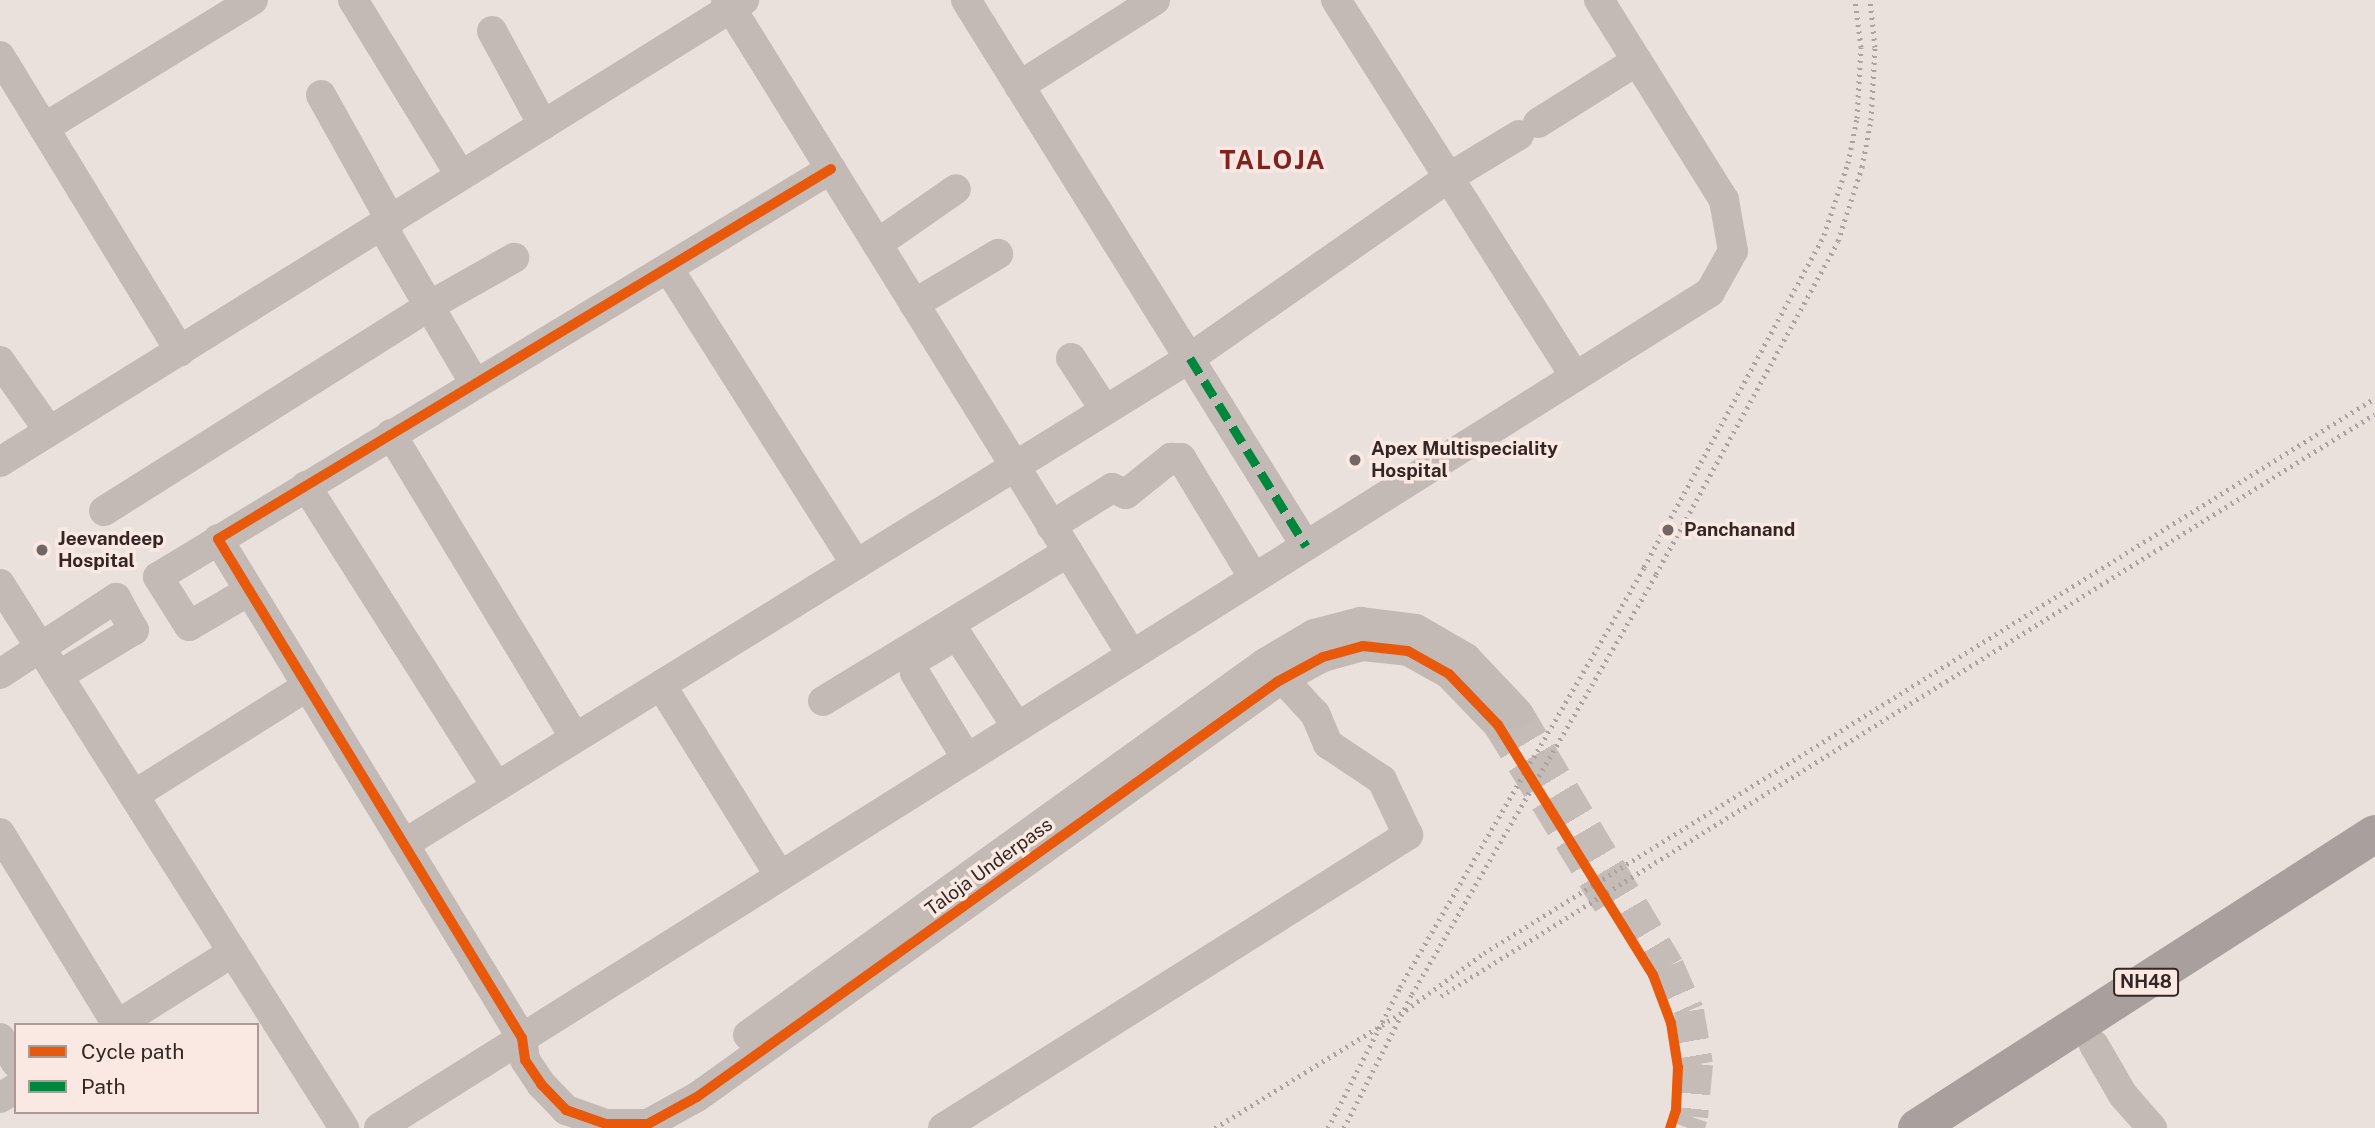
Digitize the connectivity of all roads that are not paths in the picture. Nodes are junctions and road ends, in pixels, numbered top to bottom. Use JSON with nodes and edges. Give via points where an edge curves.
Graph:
{"nodes":[{"id":1,"x":253,"y":0,"type":"edge"},
{"id":2,"x":353,"y":0,"type":"edge"},
{"id":3,"x":966,"y":0,"type":"edge"},
{"id":4,"x":1155,"y":0,"type":"edge"},
{"id":5,"x":1336,"y":0,"type":"edge"},
{"id":6,"x":1599,"y":0,"type":"edge"},
{"id":7,"x":734,"y":3,"type":"edge"},
{"id":8,"x":492,"y":31,"type":"dead end"},
{"id":9,"x":0,"y":56,"type":"edge"},
{"id":10,"x":1637,"y":61,"type":"junction"},
{"id":11,"x":1019,"y":86,"type":"junction"},
{"id":12,"x":321,"y":96,"type":"dead end"},
{"id":13,"x":543,"y":125,"type":"junction"},
{"id":14,"x":44,"y":128,"type":"junction"},
{"id":15,"x":831,"y":169,"type":"junction"},
{"id":16,"x":461,"y":176,"type":"junction"},
{"id":17,"x":1448,"y":178,"type":"junction"},
{"id":18,"x":956,"y":189,"type":"dead end"},
{"id":19,"x":387,"y":224,"type":"junction"},
{"id":20,"x":877,"y":244,"type":"junction"},
{"id":21,"x":998,"y":254,"type":"dead end"},
{"id":22,"x":514,"y":258,"type":"dead end"},
{"id":23,"x":668,"y":268,"type":"junction"},
{"id":24,"x":914,"y":304,"type":"junction"},
{"id":25,"x":429,"y":306,"type":"junction"},
{"id":26,"x":180,"y":351,"type":"junction"},
{"id":27,"x":1071,"y":358,"type":"dead end"},
{"id":28,"x":1190,"y":358,"type":"junction"},
{"id":29,"x":0,"y":361,"type":"edge"},
{"id":30,"x":1576,"y":376,"type":"junction"},
{"id":31,"x":475,"y":384,"type":"junction"},
{"id":32,"x":1105,"y":410,"type":"junction"},
{"id":33,"x":49,"y":431,"type":"junction"},
{"id":34,"x":391,"y":435,"type":"junction"},
{"id":35,"x":0,"y":462,"type":"edge"},
{"id":36,"x":1015,"y":466,"type":"junction"},
{"id":37,"x":306,"y":486,"type":"junction"},
{"id":38,"x":104,"y":511,"type":"dead end"},
{"id":39,"x":1051,"y":526,"type":"junction"},
{"id":40,"x":218,"y":539,"type":"junction"},
{"id":41,"x":1306,"y":546,"type":"junction"},
{"id":42,"x":1068,"y":552,"type":"junction"},
{"id":43,"x":856,"y":565,"type":"junction"},
{"id":44,"x":1254,"y":579,"type":"junction"},
{"id":45,"x":0,"y":584,"type":"edge"},
{"id":46,"x":249,"y":591,"type":"junction"},
{"id":47,"x":41,"y":648,"type":"junction"},
{"id":48,"x":1132,"y":655,"type":"junction"},
{"id":49,"x":0,"y":674,"type":"edge"},
{"id":50,"x":58,"y":676,"type":"junction"},
{"id":51,"x":1283,"y":679,"type":"junction"},
{"id":52,"x":661,"y":685,"type":"junction"},
{"id":53,"x":308,"y":687,"type":"junction"},
{"id":54,"x":823,"y":701,"type":"dead end"},
{"id":55,"x":1017,"y":727,"type":"junction"},
{"id":56,"x":575,"y":738,"type":"junction"},
{"id":57,"x":967,"y":759,"type":"junction"},
{"id":58,"x":497,"y":787,"type":"junction"},
{"id":59,"x":134,"y":795,"type":"junction"},
{"id":60,"x":0,"y":833,"type":"edge"},
{"id":61,"x":2375,"y":834,"type":"edge"},
{"id":62,"x":404,"y":844,"type":"junction"},
{"id":63,"x":2375,"y":862,"type":"edge"},
{"id":64,"x":780,"y":876,"type":"junction"},
{"id":65,"x":233,"y":952,"type":"junction"},
{"id":66,"x":116,"y":1023,"type":"edge"},
{"id":67,"x":120,"y":1023,"type":"edge"},
{"id":68,"x":0,"y":1038,"type":"edge"},
{"id":69,"x":522,"y":1038,"type":"junction"},
{"id":70,"x":2094,"y":1045,"type":"junction"},
{"id":71,"x":14,"y":1060,"type":"edge"},
{"id":72,"x":344,"y":1128,"type":"edge"},
{"id":73,"x":379,"y":1128,"type":"edge"},
{"id":74,"x":943,"y":1128,"type":"edge"},
{"id":75,"x":1917,"y":1128,"type":"edge"},
{"id":76,"x":1962,"y":1128,"type":"edge"},
{"id":77,"x":2152,"y":1128,"type":"edge"}],
"edges":[{"from":1,"to":14,"type":"street"},
{"from":2,"to":16,"type":"street"},
{"from":3,"to":11,"type":"street"},
{"from":4,"to":11,"type":"street"},
{"from":5,"to":17,"type":"street"},
{"from":6,"to":10,"type":"street"},
{"from":7,"to":13,"type":"street"},
{"from":7,"to":15,"type":"street"},
{"from":8,"to":13,"type":"street"},
{"from":9,"to":14,"type":"street"},
{"from":10,"to":17,"type":"street"},
{"from":10,"to":30,"type":"street","via":[[1724,200],[1732,251],[1710,292]]},
{"from":11,"to":28,"type":"street"},
{"from":12,"to":19,"type":"street"},
{"from":13,"to":16,"type":"street"},
{"from":14,"to":26,"type":"street"},
{"from":15,"to":20,"type":"street"},
{"from":15,"to":23,"type":"street"},
{"from":16,"to":19,"type":"street"},
{"from":17,"to":28,"type":"street"},
{"from":17,"to":30,"type":"street"},
{"from":18,"to":20,"type":"street"},
{"from":19,"to":25,"type":"street"},
{"from":19,"to":26,"type":"street"},
{"from":20,"to":24,"type":"street"},
{"from":21,"to":24,"type":"street"},
{"from":22,"to":25,"type":"street"},
{"from":23,"to":31,"type":"street"},
{"from":23,"to":43,"type":"street"},
{"from":24,"to":36,"type":"street"},
{"from":25,"to":31,"type":"street"},
{"from":25,"to":38,"type":"street"},
{"from":26,"to":33,"type":"street"},
{"from":27,"to":32,"type":"street"},
{"from":28,"to":32,"type":"street"},
{"from":28,"to":41,"type":"street"},
{"from":29,"to":33,"type":"street"},
{"from":30,"to":41,"type":"street"},
{"from":31,"to":34,"type":"street"},
{"from":32,"to":36,"type":"street"},
{"from":33,"to":35,"type":"street"},
{"from":34,"to":37,"type":"street"},
{"from":34,"to":56,"type":"street"},
{"from":36,"to":39,"type":"street"},
{"from":36,"to":43,"type":"street"},
{"from":37,"to":40,"type":"street"},
{"from":37,"to":58,"type":"street"},
{"from":39,"to":42,"type":"street"},
{"from":39,"to":44,"type":"street","via":[[1112,488],[1126,494],[1171,458],[1181,458]]},
{"from":40,"to":46,"type":"street"},
{"from":40,"to":46,"type":"street","via":[[158,577],[189,626]]},
{"from":41,"to":44,"type":"street"},
{"from":42,"to":48,"type":"street"},
{"from":42,"to":54,"type":"street"},
{"from":43,"to":52,"type":"street"},
{"from":44,"to":48,"type":"street"},
{"from":45,"to":47,"type":"street"},
{"from":46,"to":53,"type":"street"},
{"from":47,"to":49,"type":"street"},
{"from":47,"to":50,"type":"street"},
{"from":47,"to":50,"type":"street","via":[[116,598],[134,630]]},
{"from":48,"to":55,"type":"street"},
{"from":50,"to":59,"type":"street"},
{"from":51,"to":69,"type":"street","name":"Taloja Underpass","via":[[697,1097],[648,1124],[606,1124],[566,1110],[525,1060]]},
{"from":51,"to":69,"type":"street","name":"Taloja Underpass","via":[[1323,657],[1363,646],[1408,651],[1449,674],[1508,719],[1466,658],[1416,629],[1360,622],[1314,634],[1265,663],[686,1080],[644,1104],[610,1104],[580,1095],[542,1049]]},
{"from":51,"to":74,"type":"street","via":[[1315,714],[1328,744],[1382,780],[1408,835]]},
{"from":52,"to":56,"type":"street"},
{"from":52,"to":64,"type":"street"},
{"from":53,"to":59,"type":"street"},
{"from":53,"to":62,"type":"street"},
{"from":55,"to":57,"type":"street"},
{"from":55,"to":57,"type":"street","via":[[959,638],[916,659],[915,673]]},
{"from":56,"to":58,"type":"street"},
{"from":57,"to":64,"type":"street"},
{"from":58,"to":62,"type":"street"},
{"from":59,"to":65,"type":"street"},
{"from":60,"to":66,"type":"street"},
{"from":61,"to":75,"type":"highway","number":"NH48"},
{"from":62,"to":69,"type":"street"},
{"from":63,"to":70,"type":"highway","number":"NH48"},
{"from":64,"to":69,"type":"street"},
{"from":65,"to":67,"type":"street"},
{"from":65,"to":72,"type":"street"},
{"from":68,"to":71,"type":"street"},
{"from":69,"to":73,"type":"street"},
{"from":70,"to":76,"type":"highway","number":"NH48"},
{"from":70,"to":77,"type":"street","via":[[2123,1094]]}]}
